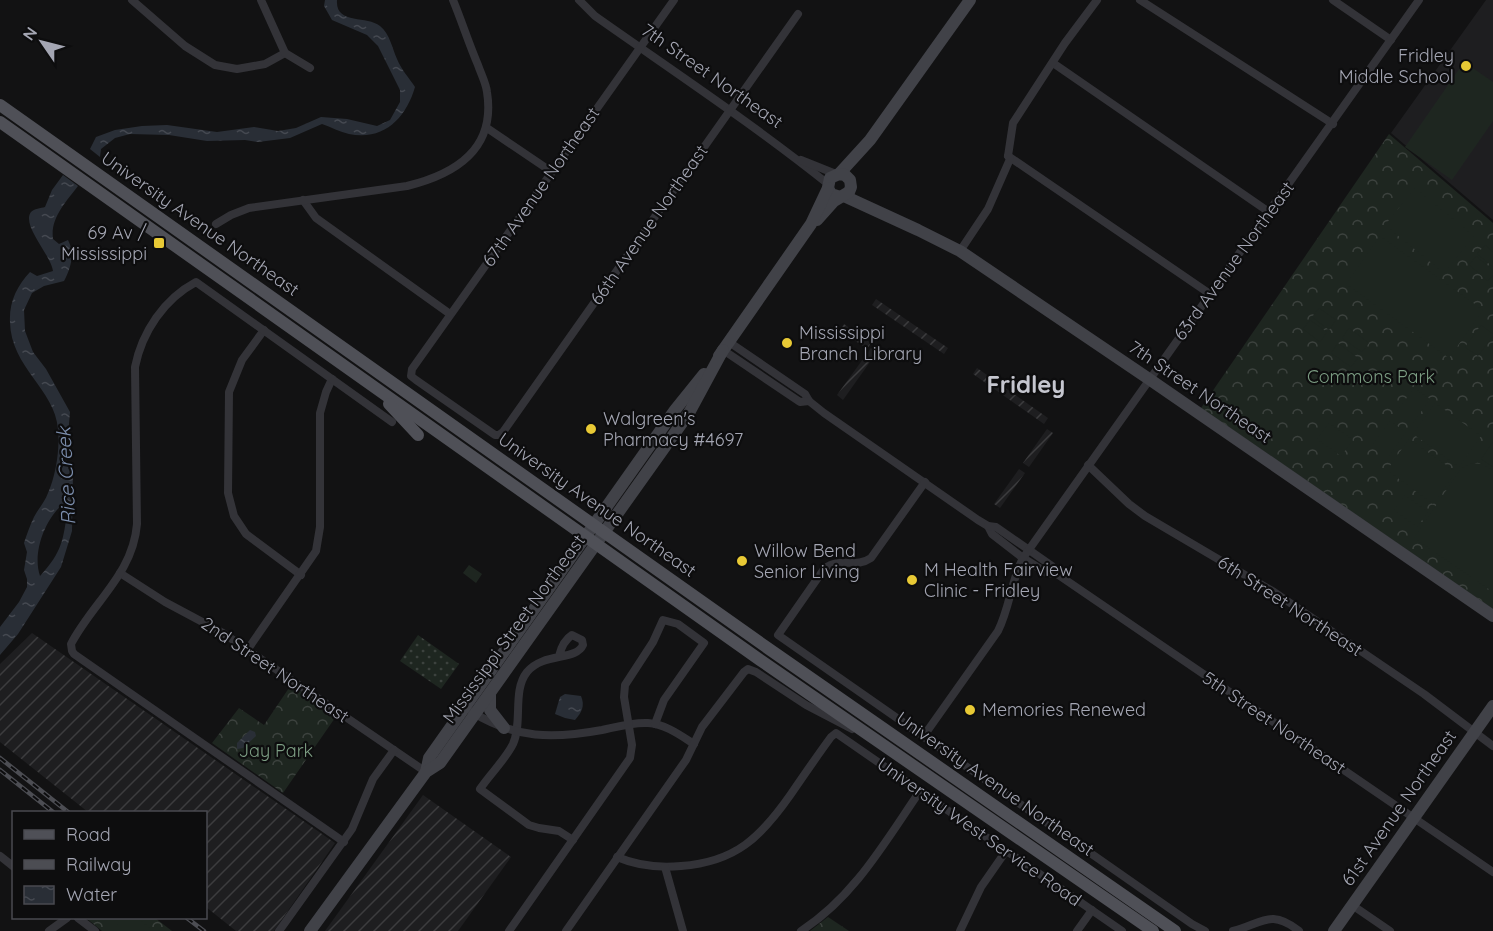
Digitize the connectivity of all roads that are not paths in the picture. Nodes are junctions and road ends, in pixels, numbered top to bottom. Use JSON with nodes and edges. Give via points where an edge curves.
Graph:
{"nodes":[{"id":1,"x":132,"y":0,"type":"edge"},
{"id":2,"x":261,"y":0,"type":"edge"},
{"id":3,"x":453,"y":0,"type":"edge"},
{"id":4,"x":579,"y":0,"type":"edge"},
{"id":5,"x":674,"y":0,"type":"edge"},
{"id":6,"x":970,"y":0,"type":"edge"},
{"id":7,"x":1097,"y":0,"type":"edge"},
{"id":8,"x":1140,"y":0,"type":"edge"},
{"id":9,"x":1333,"y":0,"type":"edge"},
{"id":10,"x":1419,"y":0,"type":"edge"},
{"id":11,"x":798,"y":14,"type":"dead end"},
{"id":12,"x":1391,"y":40,"type":"junction"},
{"id":13,"x":640,"y":48,"type":"junction"},
{"id":14,"x":285,"y":53,"type":"junction"},
{"id":15,"x":1053,"y":63,"type":"junction"},
{"id":16,"x":310,"y":68,"type":"dead end"},
{"id":17,"x":0,"y":105,"type":"edge"},
{"id":18,"x":731,"y":110,"type":"junction"},
{"id":19,"x":0,"y":122,"type":"edge"},
{"id":20,"x":1332,"y":124,"type":"junction"},
{"id":21,"x":487,"y":128,"type":"junction"},
{"id":22,"x":870,"y":140,"type":"junction"},
{"id":23,"x":1008,"y":156,"type":"junction"},
{"id":24,"x":552,"y":172,"type":"junction"},
{"id":25,"x":833,"y":180,"type":"junction"},
{"id":26,"x":847,"y":191,"type":"junction"},
{"id":27,"x":303,"y":201,"type":"junction"},
{"id":28,"x":1269,"y":212,"type":"junction"},
{"id":29,"x":216,"y":224,"type":"dead end"},
{"id":30,"x":811,"y":224,"type":"junction"},
{"id":31,"x":960,"y":251,"type":"junction"},
{"id":32,"x":1210,"y":294,"type":"junction"},
{"id":33,"x":450,"y":314,"type":"junction"},
{"id":34,"x":264,"y":330,"type":"junction"},
{"id":35,"x":726,"y":346,"type":"junction"},
{"id":36,"x":411,"y":376,"type":"joint"},
{"id":37,"x":332,"y":379,"type":"junction"},
{"id":38,"x":1149,"y":379,"type":"junction"},
{"id":39,"x":375,"y":387,"type":"junction"},
{"id":40,"x":392,"y":422,"type":"dead end"},
{"id":41,"x":418,"y":435,"type":"dead end"},
{"id":42,"x":1089,"y":465,"type":"junction"},
{"id":43,"x":925,"y":482,"type":"junction"},
{"id":44,"x":593,"y":525,"type":"junction"},
{"id":45,"x":604,"y":533,"type":"junction"},
{"id":46,"x":585,"y":536,"type":"junction"},
{"id":47,"x":596,"y":544,"type":"junction"},
{"id":48,"x":1026,"y":554,"type":"junction"},
{"id":49,"x":120,"y":573,"type":"junction"},
{"id":50,"x":301,"y":575,"type":"junction"},
{"id":51,"x":1493,"y":616,"type":"edge"},
{"id":52,"x":248,"y":649,"type":"junction"},
{"id":53,"x":559,"y":656,"type":"dead end"},
{"id":54,"x":490,"y":694,"type":"junction"},
{"id":55,"x":1493,"y":706,"type":"edge"},
{"id":56,"x":464,"y":708,"type":"junction"},
{"id":57,"x":475,"y":714,"type":"junction"},
{"id":58,"x":655,"y":724,"type":"junction"},
{"id":59,"x":629,"y":725,"type":"junction"},
{"id":60,"x":510,"y":730,"type":"junction"},
{"id":61,"x":1474,"y":733,"type":"junction"},
{"id":62,"x":923,"y":736,"type":"junction"},
{"id":63,"x":874,"y":739,"type":"junction"},
{"id":64,"x":694,"y":744,"type":"junction"},
{"id":65,"x":1493,"y":746,"type":"edge"},
{"id":66,"x":394,"y":750,"type":"junction"},
{"id":67,"x":426,"y":772,"type":"junction"},
{"id":68,"x":920,"y":791,"type":"junction"},
{"id":69,"x":1413,"y":818,"type":"junction"},
{"id":70,"x":573,"y":840,"type":"junction"},
{"id":71,"x":344,"y":842,"type":"junction"},
{"id":72,"x":1006,"y":851,"type":"junction"},
{"id":73,"x":0,"y":856,"type":"edge"},
{"id":74,"x":617,"y":857,"type":"junction"},
{"id":75,"x":12,"y":865,"type":"edge"},
{"id":76,"x":666,"y":867,"type":"junction"},
{"id":77,"x":1493,"y":872,"type":"edge"},
{"id":78,"x":1352,"y":905,"type":"junction"},
{"id":79,"x":1092,"y":910,"type":"junction"},
{"id":80,"x":66,"y":919,"type":"edge"},
{"id":81,"x":79,"y":919,"type":"edge"},
{"id":82,"x":49,"y":931,"type":"edge"},
{"id":83,"x":95,"y":931,"type":"edge"},
{"id":84,"x":279,"y":931,"type":"edge"},
{"id":85,"x":310,"y":931,"type":"edge"},
{"id":86,"x":509,"y":931,"type":"edge"},
{"id":87,"x":566,"y":931,"type":"edge"},
{"id":88,"x":683,"y":931,"type":"edge"},
{"id":89,"x":801,"y":931,"type":"edge"},
{"id":90,"x":960,"y":931,"type":"edge"},
{"id":91,"x":1077,"y":931,"type":"edge"},
{"id":92,"x":1122,"y":931,"type":"edge"},
{"id":93,"x":1153,"y":931,"type":"edge"},
{"id":94,"x":1175,"y":931,"type":"edge"},
{"id":95,"x":1205,"y":931,"type":"edge"},
{"id":96,"x":1233,"y":931,"type":"edge"},
{"id":97,"x":1299,"y":931,"type":"edge"},
{"id":98,"x":1334,"y":931,"type":"edge"},
{"id":99,"x":1390,"y":931,"type":"edge"}],
"edges":[{"from":1,"to":14,"type":"street","via":[[185,46],[215,65],[237,69],[265,64]]},
{"from":2,"to":14,"type":"street"},
{"from":3,"to":21,"type":"street","via":[[487,91]]},
{"from":4,"to":13,"type":"street","name":"7th Street Northeast"},
{"from":5,"to":13,"type":"street","name":"67th Avenue Northeast"},
{"from":6,"to":22,"type":"street","name":"Mississippi Street Northeast"},
{"from":7,"to":15,"type":"street"},
{"from":8,"to":20,"type":"street"},
{"from":9,"to":12,"type":"street"},
{"from":10,"to":12,"type":"street","name":"63rd Avenue Northeast"},
{"from":11,"to":18,"type":"street","name":"66th Avenue Northeast"},
{"from":12,"to":20,"type":"street","name":"63rd Avenue Northeast"},
{"from":13,"to":18,"type":"street","name":"7th Street Northeast"},
{"from":13,"to":24,"type":"street","name":"67th Avenue Northeast"},
{"from":14,"to":16,"type":"street"},
{"from":15,"to":23,"type":"street","via":[[1013,123]]},
{"from":15,"to":28,"type":"street"},
{"from":17,"to":44,"type":"main road","name":"University Avenue Northeast"},
{"from":18,"to":25,"type":"street","name":"7th Street Northeast"},
{"from":18,"to":36,"type":"street","name":"66th Avenue Northeast","via":[[503,432],[491,433]]},
{"from":19,"to":39,"type":"main road","name":"University Avenue Northeast"},
{"from":20,"to":28,"type":"street","name":"63rd Avenue Northeast"},
{"from":21,"to":24,"type":"street"},
{"from":21,"to":27,"type":"street","via":[[469,157],[437,177],[407,186]]},
{"from":22,"to":25,"type":"street","name":"Mississippi Street Northeast"},
{"from":22,"to":26,"type":"street","name":"Mississippi Street Northeast"},
{"from":23,"to":31,"type":"street","via":[[988,209]]},
{"from":23,"to":32,"type":"street"},
{"from":24,"to":33,"type":"street","name":"67th Avenue Northeast"},
{"from":25,"to":26,"type":"street","via":[[848,178]]},
{"from":25,"to":26,"type":"street","via":[[831,194]]},
{"from":25,"to":30,"type":"street","name":"Mississippi Street Northeast"},
{"from":26,"to":30,"type":"street","name":"Mississippi Street Northeast"},
{"from":26,"to":31,"type":"street","name":"7th Street Northeast","via":[[879,212]]},
{"from":27,"to":29,"type":"street","via":[[249,208]]},
{"from":27,"to":33,"type":"street","via":[[316,218]]},
{"from":28,"to":32,"type":"street","name":"63rd Avenue Northeast"},
{"from":30,"to":35,"type":"street","name":"Mississippi Street Northeast"},
{"from":31,"to":38,"type":"street","name":"7th Street Northeast"},
{"from":32,"to":38,"type":"street","name":"63rd Avenue Northeast"},
{"from":33,"to":36,"type":"street","name":"67th Avenue Northeast"},
{"from":34,"to":37,"type":"street"},
{"from":34,"to":49,"type":"street","via":[[196,282],[160,312],[146,333],[135,367],[136,536]]},
{"from":34,"to":50,"type":"street","via":[[239,365],[229,392],[228,493],[234,516],[246,534]]},
{"from":35,"to":43,"type":"street","name":"5th Street Northeast","via":[[800,402],[808,401]]},
{"from":35,"to":44,"type":"street","name":"Mississippi Street Northeast"},
{"from":35,"to":45,"type":"street","name":"Mississippi Street Northeast","via":[[689,413]]},
{"from":37,"to":40,"type":"street"},
{"from":37,"to":50,"type":"street","via":[[320,413],[319,540]]},
{"from":38,"to":42,"type":"street","name":"63rd Avenue Northeast"},
{"from":38,"to":51,"type":"street","name":"7th Street Northeast"},
{"from":39,"to":41,"type":"main road"},
{"from":39,"to":46,"type":"main road","name":"University Avenue Northeast"},
{"from":42,"to":48,"type":"street","name":"63rd Avenue Northeast"},
{"from":42,"to":61,"type":"street","name":"6th Street Northeast","via":[[1145,516],[1274,592],[1424,694]]},
{"from":43,"to":48,"type":"street","name":"5th Street Northeast","via":[[987,526],[996,527]]},
{"from":43,"to":62,"type":"street","via":[[871,558],[858,563],[835,562],[824,568],[778,635]]},
{"from":44,"to":45,"type":"main road","name":"University Avenue Northeast"},
{"from":44,"to":46,"type":"street","name":"Mississippi Street Northeast"},
{"from":45,"to":47,"type":"street","name":"Mississippi Street Northeast"},
{"from":45,"to":94,"type":"main road","name":"University Avenue Northeast"},
{"from":46,"to":47,"type":"main road","name":"University Avenue Northeast"},
{"from":46,"to":56,"type":"street","name":"Mississippi Street Northeast"},
{"from":47,"to":54,"type":"street","name":"Mississippi Street Northeast"},
{"from":47,"to":63,"type":"main road","name":"University Avenue Northeast"},
{"from":48,"to":62,"type":"street","name":"63rd Avenue Northeast","via":[[998,631]]},
{"from":48,"to":69,"type":"street","name":"5th Street Northeast","via":[[1047,573],[1056,574]]},
{"from":49,"to":52,"type":"street","name":"2nd Street Northeast"},
{"from":49,"to":71,"type":"street","via":[[72,640],[70,648],[74,654]]},
{"from":50,"to":52,"type":"street"},
{"from":52,"to":66,"type":"street","name":"2nd Street Northeast"},
{"from":53,"to":60,"type":"street","via":[[536,664],[523,679]]},
{"from":54,"to":57,"type":"street","name":"Mississippi Street Northeast"},
{"from":54,"to":60,"type":"street","via":[[490,710]]},
{"from":55,"to":61,"type":"street","name":"61st Avenue Northeast"},
{"from":56,"to":57,"type":"street"},
{"from":56,"to":67,"type":"street","name":"Mississippi Street Northeast","via":[[429,758]]},
{"from":57,"to":60,"type":"street"},
{"from":57,"to":67,"type":"street","name":"Mississippi Street Northeast","via":[[440,762]]},
{"from":58,"to":59,"type":"street"},
{"from":58,"to":59,"type":"street","via":[[664,700],[704,643],[678,624],[663,620],[654,642],[625,685]]},
{"from":58,"to":64,"type":"street"},
{"from":59,"to":60,"type":"street","via":[[553,737]]},
{"from":59,"to":70,"type":"street","via":[[630,758]]},
{"from":60,"to":70,"type":"street","via":[[513,743],[480,789],[529,825],[559,831]]},
{"from":61,"to":65,"type":"street","name":"6th Street Northeast"},
{"from":61,"to":69,"type":"street","name":"61st Avenue Northeast"},
{"from":62,"to":95,"type":"street"},
{"from":63,"to":64,"type":"street","name":"University West Service Road","via":[[806,705],[748,669],[702,727]]},
{"from":63,"to":93,"type":"main road","name":"University Avenue Northeast"},
{"from":64,"to":74,"type":"street"},
{"from":66,"to":67,"type":"street","name":"2nd Street Northeast"},
{"from":66,"to":71,"type":"street","via":[[374,779],[358,820]]},
{"from":67,"to":85,"type":"street","name":"Mississippi Street Northeast"},
{"from":68,"to":72,"type":"street","name":"University West Service Road"},
{"from":68,"to":76,"type":"street","name":"University West Service Road","via":[[836,733],[753,841],[711,861]]},
{"from":68,"to":89,"type":"street","via":[[851,888]]},
{"from":69,"to":77,"type":"street","name":"5th Street Northeast"},
{"from":69,"to":78,"type":"street","name":"61st Avenue Northeast"},
{"from":70,"to":86,"type":"street"},
{"from":71,"to":84,"type":"street"},
{"from":72,"to":79,"type":"street","name":"University West Service Road"},
{"from":72,"to":90,"type":"street","via":[[970,906]]},
{"from":73,"to":75,"type":"street"},
{"from":74,"to":76,"type":"street","via":[[633,864]]},
{"from":74,"to":87,"type":"street"},
{"from":76,"to":88,"type":"street"},
{"from":78,"to":98,"type":"street","name":"61st Avenue Northeast"},
{"from":78,"to":99,"type":"street"},
{"from":79,"to":91,"type":"street"},
{"from":79,"to":92,"type":"street","name":"University West Service Road"},
{"from":80,"to":82,"type":"street"},
{"from":81,"to":83,"type":"street"},
{"from":96,"to":97,"type":"street","via":[[1272,918]]}]}
